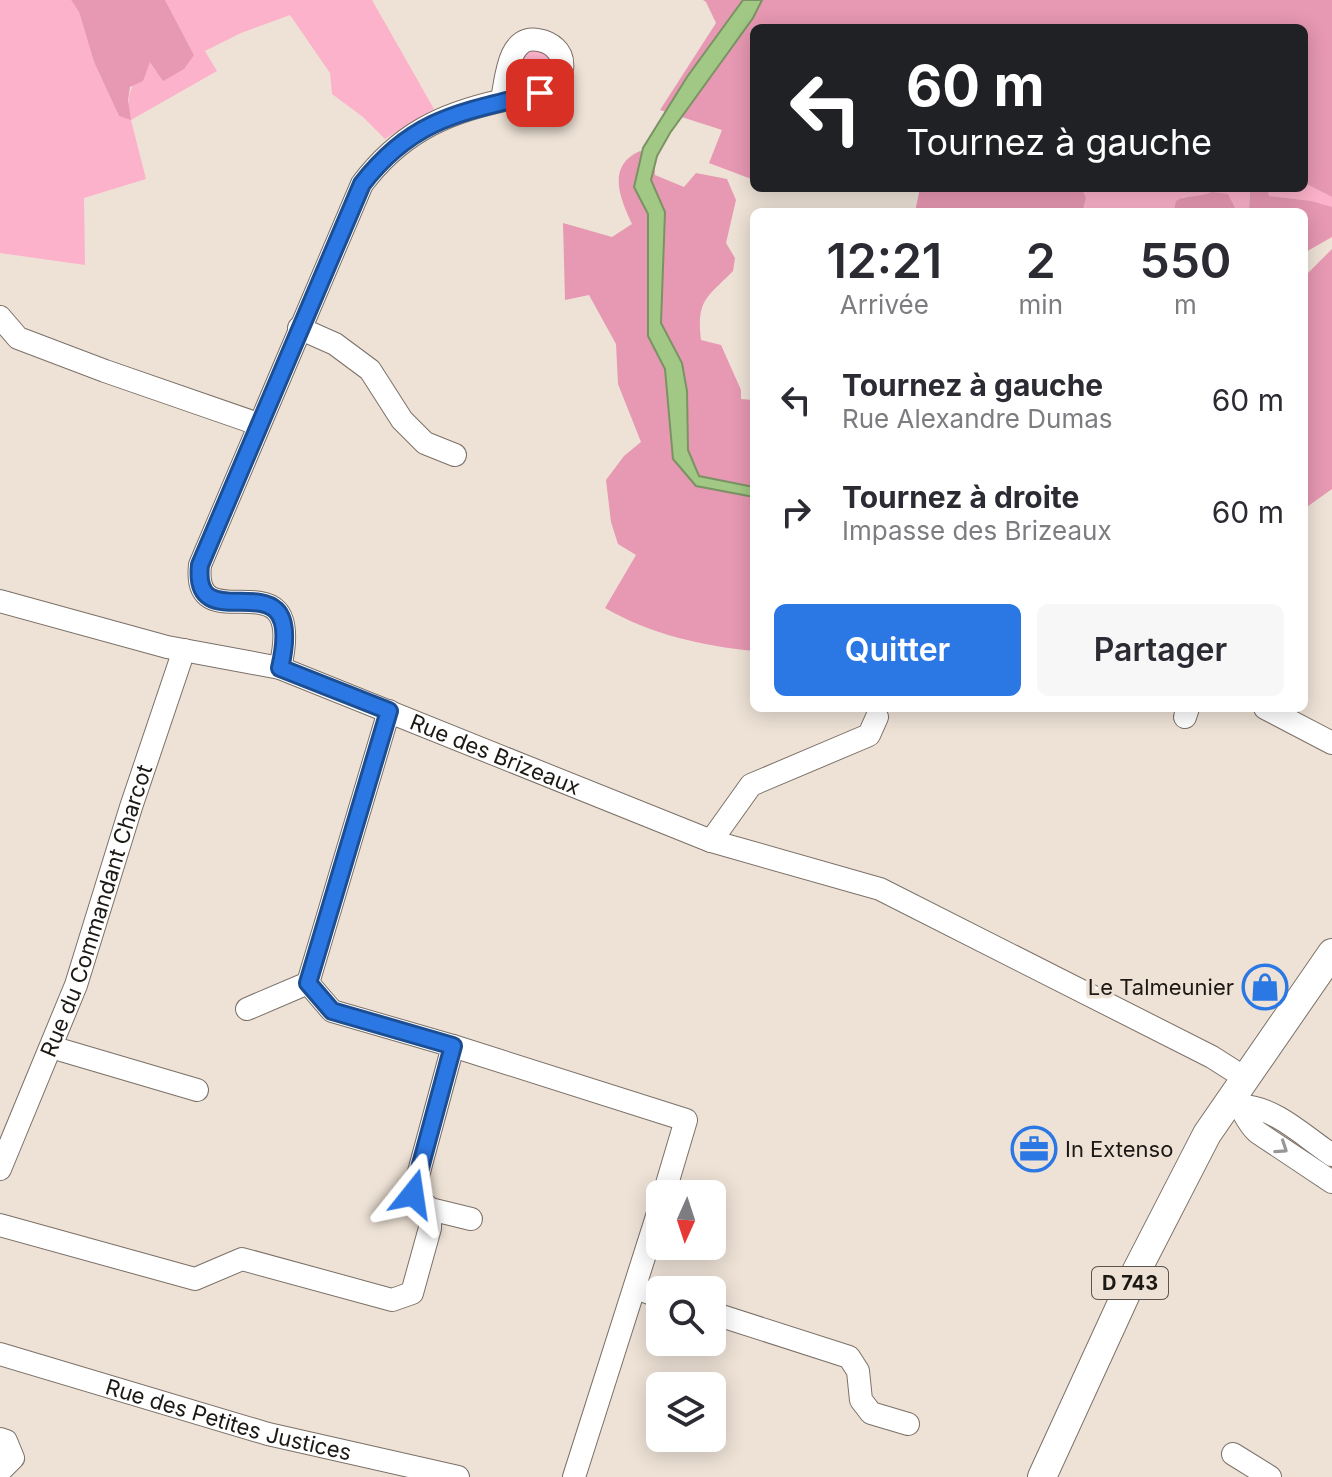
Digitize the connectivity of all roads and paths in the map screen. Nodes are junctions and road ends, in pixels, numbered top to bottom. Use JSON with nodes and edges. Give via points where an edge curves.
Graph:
{"nodes":[{"id":1,"x":502,"y":100,"type":"dead end"},
{"id":2,"x":0,"y":317,"type":"edge"},
{"id":3,"x":299,"y":328,"type":"junction"},
{"id":4,"x":258,"y":424,"type":"junction"},
{"id":5,"x":455,"y":455,"type":"dead end"},
{"id":6,"x":0,"y":601,"type":"edge"},
{"id":7,"x":184,"y":650,"type":"junction"},
{"id":8,"x":280,"y":668,"type":"junction"},
{"id":9,"x":389,"y":711,"type":"junction"},
{"id":10,"x":1273,"y":712,"type":"edge"},
{"id":11,"x":877,"y":717,"type":"dead end"},
{"id":12,"x":1332,"y":743,"type":"edge"},
{"id":13,"x":711,"y":841,"type":"junction"},
{"id":14,"x":1332,"y":953,"type":"edge"},
{"id":15,"x":308,"y":983,"type":"junction"},
{"id":16,"x":247,"y":1009,"type":"dead end"},
{"id":17,"x":453,"y":1046,"type":"junction"},
{"id":18,"x":51,"y":1047,"type":"junction"},
{"id":19,"x":197,"y":1090,"type":"dead end"},
{"id":20,"x":1239,"y":1093,"type":"junction"},
{"id":21,"x":1332,"y":1155,"type":"edge"},
{"id":22,"x":0,"y":1169,"type":"edge"},
{"id":23,"x":668,"y":1180,"type":"edge"},
{"id":24,"x":1332,"y":1182,"type":"edge"},
{"id":25,"x":430,"y":1209,"type":"junction"},
{"id":26,"x":471,"y":1219,"type":"dead end"},
{"id":27,"x":0,"y":1225,"type":"edge"},
{"id":28,"x":646,"y":1254,"type":"edge"},
{"id":29,"x":636,"y":1288,"type":"junction"},
{"id":30,"x":646,"y":1292,"type":"edge"},
{"id":31,"x":726,"y":1317,"type":"edge"},
{"id":32,"x":0,"y":1354,"type":"edge"},
{"id":33,"x":908,"y":1424,"type":"dead end"},
{"id":34,"x":0,"y":1439,"type":"edge"},
{"id":35,"x":1233,"y":1454,"type":"dead end"},
{"id":36,"x":0,"y":1471,"type":"edge"},
{"id":37,"x":458,"y":1477,"type":"edge"},
{"id":38,"x":574,"y":1477,"type":"edge"},
{"id":39,"x":1042,"y":1477,"type":"edge"},
{"id":40,"x":1270,"y":1477,"type":"edge"}],
"edges":[{"from":1,"to":3,"type":"street","via":[[420,129],[378,163],[343,222]]},
{"from":2,"to":4,"type":"street","via":[[18,338]]},
{"from":3,"to":4,"type":"street"},
{"from":3,"to":5,"type":"street","via":[[335,344],[370,370],[402,420],[425,443]]},
{"from":4,"to":8,"type":"street","via":[[199,577],[211,597],[225,603],[255,600],[273,605],[283,616]]},
{"from":6,"to":7,"type":"street","name":"Rue des Brizeaux"},
{"from":7,"to":8,"type":"street","name":"Rue des Brizeaux"},
{"from":7,"to":18,"type":"street","name":"Rue du Commandant Charcot","via":[[76,985]]},
{"from":8,"to":9,"type":"street","name":"Rue des Brizeaux"},
{"from":9,"to":13,"type":"street","name":"Rue des Brizeaux"},
{"from":9,"to":15,"type":"street"},
{"from":10,"to":12,"type":"street"},
{"from":11,"to":13,"type":"street","via":[[869,735],[751,785]]},
{"from":13,"to":20,"type":"street","name":"Rue des Brizeaux","via":[[880,889],[1212,1057]]},
{"from":14,"to":20,"type":"main road","number":"D 743"},
{"from":15,"to":16,"type":"street"},
{"from":15,"to":17,"type":"street","via":[[332,1011]]},
{"from":17,"to":23,"type":"street","via":[[686,1120]]},
{"from":17,"to":25,"type":"street","via":[[413,1194]]},
{"from":18,"to":19,"type":"street"},
{"from":18,"to":22,"type":"street","name":"Rue du Commandant Charcot"},
{"from":20,"to":21,"type":"street"},
{"from":20,"to":24,"type":"street","one_way":true,"via":[[1248,1123],[1257,1132]]},
{"from":20,"to":39,"type":"main road","number":"D 743","via":[[1207,1134],[1136,1272]]},
{"from":25,"to":26,"type":"street"},
{"from":25,"to":27,"type":"street","via":[[412,1293],[392,1300],[242,1259],[195,1279]]},
{"from":28,"to":29,"type":"street"},
{"from":29,"to":30,"type":"street"},
{"from":29,"to":38,"type":"street"},
{"from":31,"to":33,"type":"street","via":[[849,1357],[858,1371],[861,1400],[871,1413]]},
{"from":32,"to":37,"type":"street","name":"Rue des Petites Justices","via":[[268,1434]]},
{"from":34,"to":36,"type":"street","via":[[13,1458]]},
{"from":35,"to":40,"type":"street"}]}
